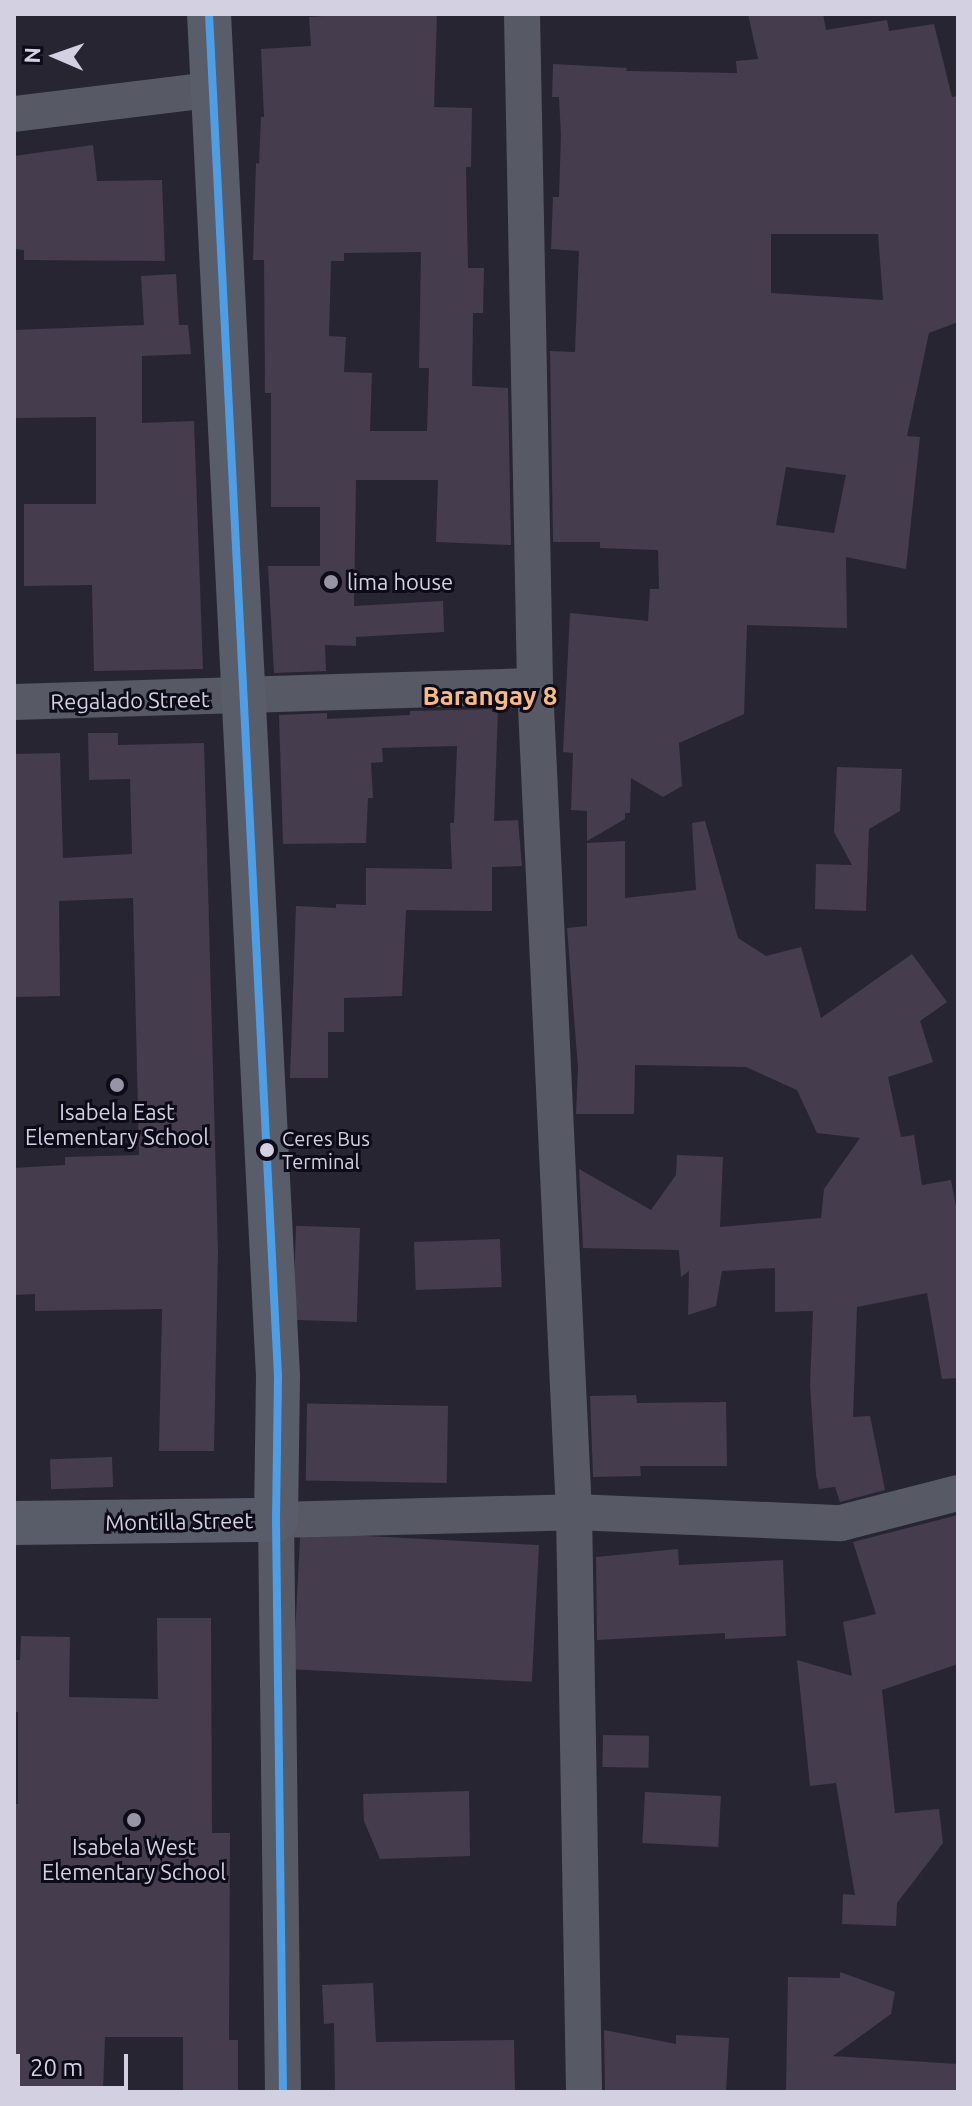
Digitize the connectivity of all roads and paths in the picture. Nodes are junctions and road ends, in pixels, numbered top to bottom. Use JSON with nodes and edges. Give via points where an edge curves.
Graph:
{"nodes":[{"id":1,"x":209,"y":14,"type":"edge"},
{"id":2,"x":522,"y":14,"type":"edge"},
{"id":3,"x":210,"y":90,"type":"junction"},
{"id":4,"x":14,"y":114,"type":"edge"},
{"id":5,"x":535,"y":686,"type":"junction"},
{"id":6,"x":243,"y":697,"type":"junction"},
{"id":7,"x":14,"y":702,"type":"edge"},
{"id":8,"x":958,"y":1493,"type":"edge"},
{"id":9,"x":574,"y":1512,"type":"junction"},
{"id":10,"x":276,"y":1520,"type":"junction"},
{"id":11,"x":14,"y":1523,"type":"edge"},
{"id":12,"x":283,"y":2092,"type":"edge"},
{"id":13,"x":584,"y":2092,"type":"edge"}],
"edges":[{"from":1,"to":3,"type":"main road","name":"Montilla Street"},
{"from":2,"to":5,"type":"street"},
{"from":3,"to":4,"type":"street"},
{"from":3,"to":6,"type":"main road","name":"Montilla Street"},
{"from":5,"to":6,"type":"street","name":"Regalado Street"},
{"from":5,"to":9,"type":"street"},
{"from":6,"to":7,"type":"street","name":"Regalado Street"},
{"from":6,"to":10,"type":"main road","name":"Montilla Street","via":[[278,1376]]},
{"from":8,"to":9,"type":"street","via":[[841,1523]]},
{"from":9,"to":10,"type":"street"},
{"from":9,"to":13,"type":"street"},
{"from":10,"to":11,"type":"main road","name":"Montilla Street"},
{"from":10,"to":12,"type":"street"}]}
